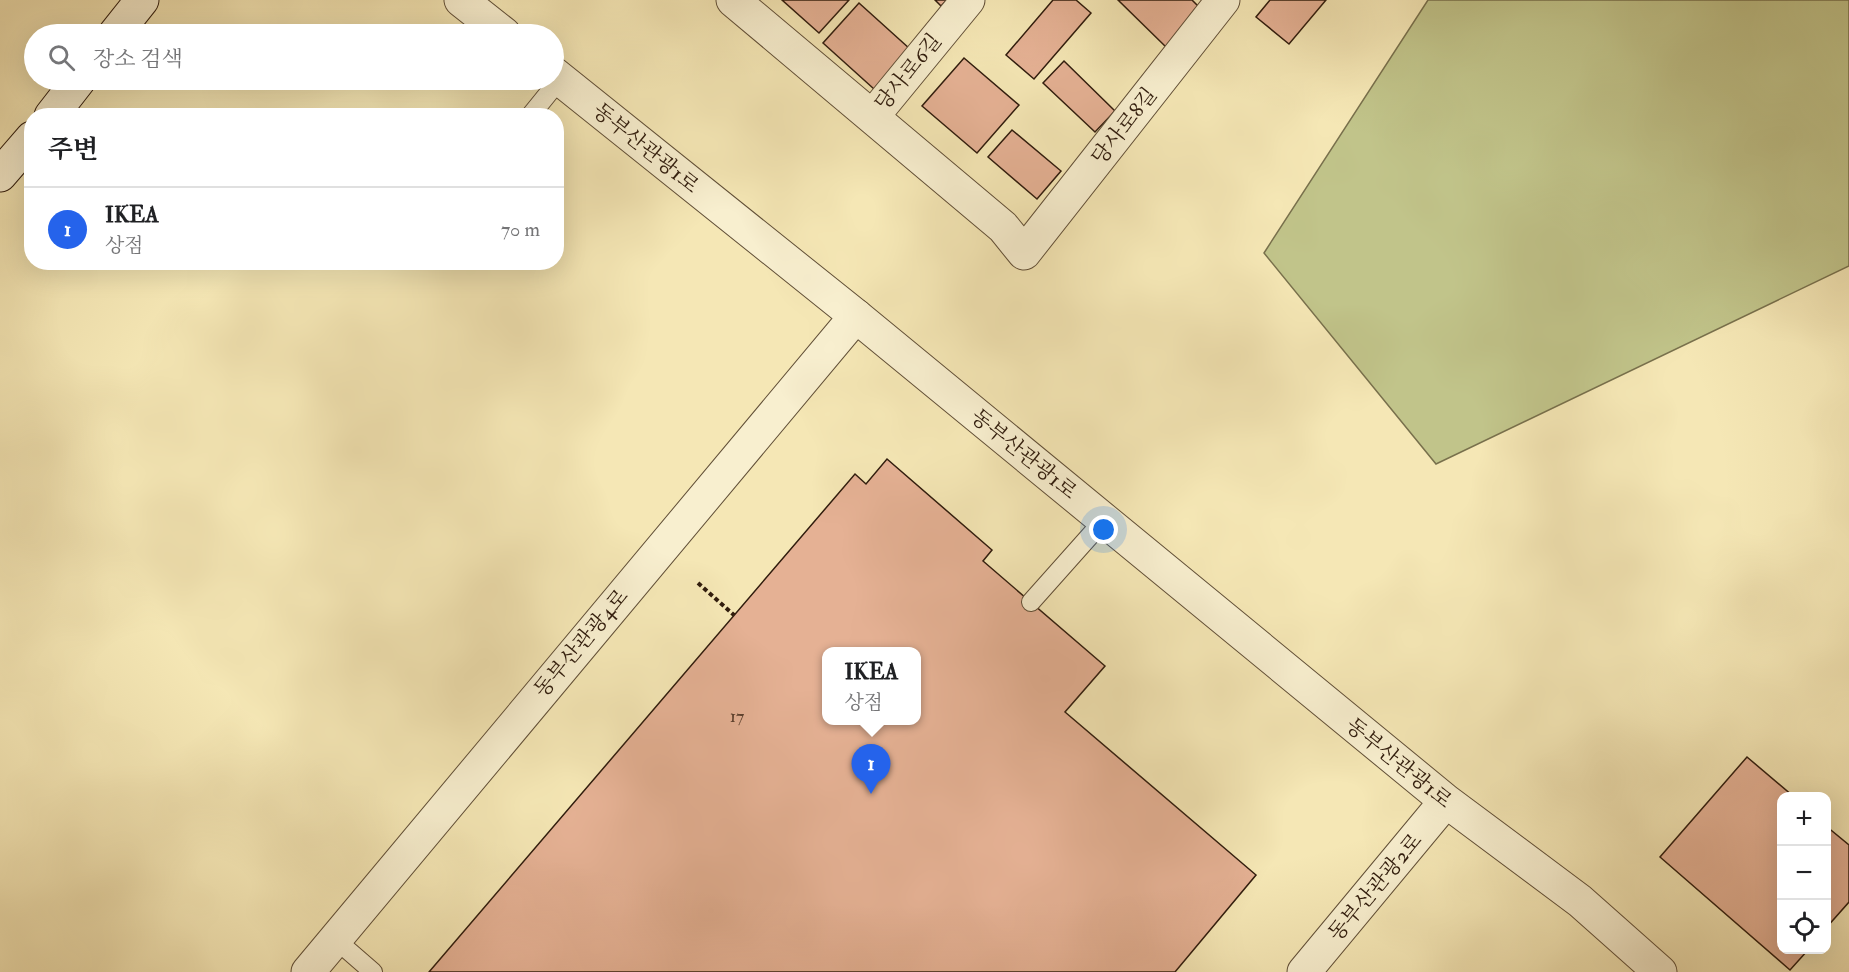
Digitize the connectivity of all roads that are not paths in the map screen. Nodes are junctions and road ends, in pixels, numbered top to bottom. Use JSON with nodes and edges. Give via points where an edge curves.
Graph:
{"nodes":[{"id":1,"x":142,"y":0,"type":"edge"},
{"id":2,"x":461,"y":0,"type":"edge"},
{"id":3,"x":733,"y":0,"type":"edge"},
{"id":4,"x":968,"y":0,"type":"edge"},
{"id":5,"x":1223,"y":0,"type":"edge"},
{"id":6,"x":123,"y":24,"type":"edge"},
{"id":7,"x":491,"y":24,"type":"edge"},
{"id":8,"x":564,"y":83,"type":"edge"},
{"id":9,"x":71,"y":90,"type":"edge"},
{"id":10,"x":548,"y":90,"type":"edge"},
{"id":11,"x":57,"y":108,"type":"edge"},
{"id":12,"x":536,"y":108,"type":"edge"},
{"id":13,"x":872,"y":117,"type":"junction"},
{"id":14,"x":24,"y":147,"type":"edge"},
{"id":15,"x":0,"y":175,"type":"edge"},
{"id":16,"x":856,"y":316,"type":"junction"},
{"id":17,"x":1104,"y":520,"type":"junction"},
{"id":18,"x":1031,"y":602,"type":"dead end"},
{"id":19,"x":1446,"y":801,"type":"junction"},
{"id":20,"x":335,"y":939,"type":"junction"},
{"id":21,"x":308,"y":972,"type":"edge"},
{"id":22,"x":373,"y":972,"type":"edge"},
{"id":23,"x":1304,"y":972,"type":"edge"},
{"id":24,"x":1660,"y":972,"type":"edge"}],
"edges":[{"from":1,"to":6,"type":"street"},
{"from":2,"to":7,"type":"street"},
{"from":3,"to":13,"type":"street"},
{"from":4,"to":13,"type":"street","name":"당사로6길"},
{"from":5,"to":13,"type":"street","name":"당사로8길","via":[[1024,253],[1003,227]]},
{"from":8,"to":16,"type":"street","name":"동부산관광1로"},
{"from":9,"to":11,"type":"street"},
{"from":10,"to":12,"type":"lane"},
{"from":14,"to":15,"type":"street"},
{"from":16,"to":17,"type":"street","name":"동부산관광1로"},
{"from":16,"to":20,"type":"street","name":"동부산관광4로"},
{"from":17,"to":18,"type":"lane"},
{"from":17,"to":19,"type":"street","name":"동부산관광1로"},
{"from":19,"to":23,"type":"street","name":"동부산관광2로"},
{"from":19,"to":24,"type":"street","name":"동부산관광1로","via":[[1580,901]]},
{"from":20,"to":21,"type":"street","name":"동부산관광4로"},
{"from":20,"to":22,"type":"lane"}]}
